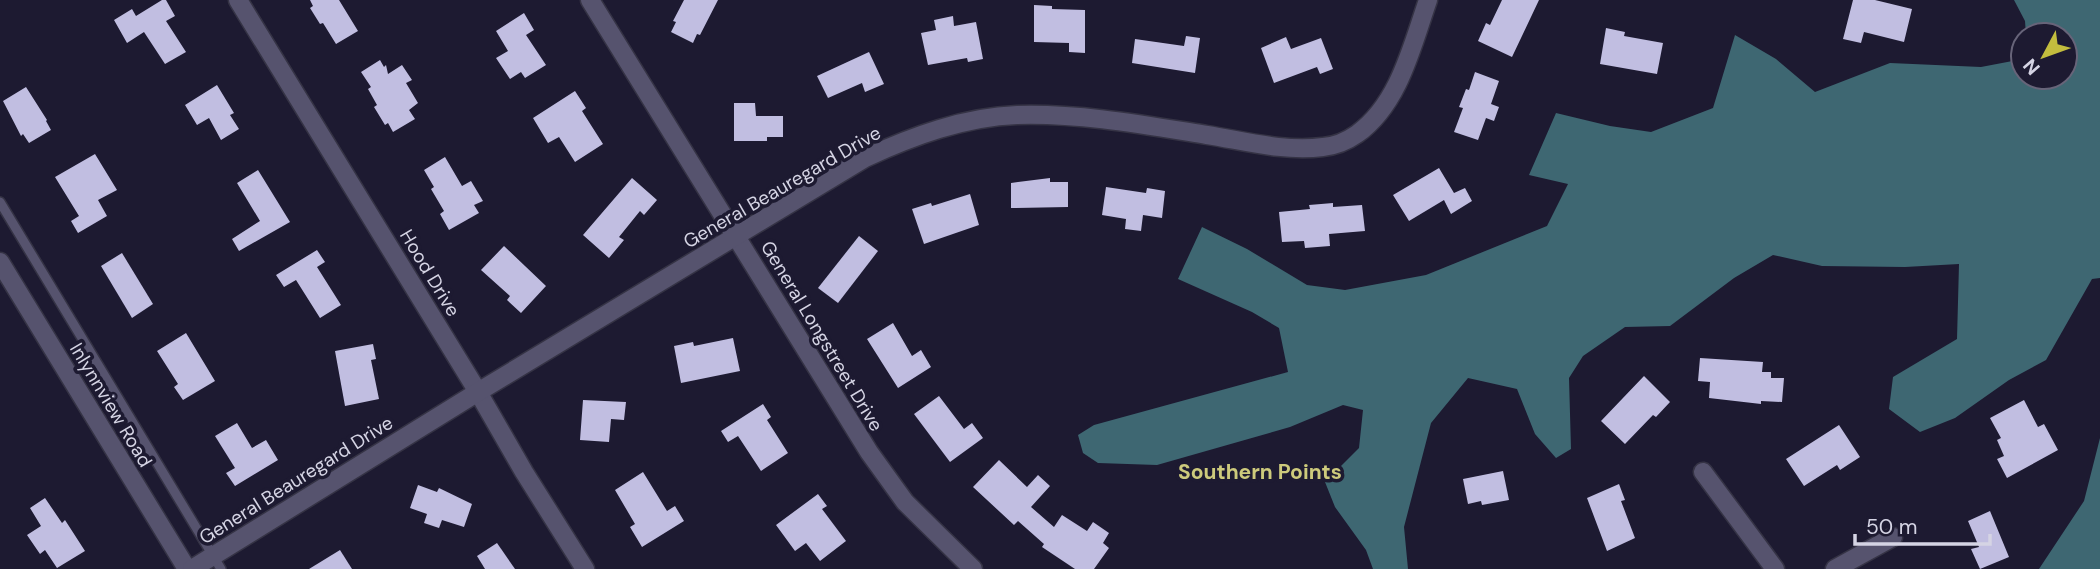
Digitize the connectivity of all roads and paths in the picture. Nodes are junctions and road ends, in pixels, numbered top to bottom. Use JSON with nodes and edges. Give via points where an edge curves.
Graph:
{"nodes":[{"id":1,"x":238,"y":0,"type":"edge"},
{"id":2,"x":590,"y":0,"type":"edge"},
{"id":3,"x":1428,"y":0,"type":"edge"},
{"id":4,"x":0,"y":202,"type":"edge"},
{"id":5,"x":736,"y":236,"type":"junction"},
{"id":6,"x":0,"y":262,"type":"edge"},
{"id":7,"x":478,"y":392,"type":"junction"},
{"id":8,"x":1703,"y":472,"type":"dead end"},
{"id":9,"x":1893,"y":537,"type":"dead end"},
{"id":10,"x":217,"y":562,"type":"edge"},
{"id":11,"x":189,"y":569,"type":"edge"},
{"id":12,"x":585,"y":569,"type":"edge"},
{"id":13,"x":974,"y":569,"type":"edge"},
{"id":14,"x":1775,"y":569,"type":"edge"},
{"id":15,"x":1835,"y":569,"type":"edge"}],
"edges":[{"from":1,"to":7,"type":"street","name":"Hood Drive"},
{"from":2,"to":5,"type":"street","name":"General Longstreet Drive"},
{"from":3,"to":5,"type":"street","name":"General Beauregard Drive","via":[[1392,93],[1358,134],[1340,144],[1270,146],[1117,122],[1043,116],[983,118],[902,141],[865,158]]},
{"from":4,"to":10,"type":"lane"},
{"from":5,"to":7,"type":"street","name":"General Beauregard Drive"},
{"from":5,"to":13,"type":"street","name":"General Longstreet Drive","via":[[869,452],[905,502]]},
{"from":6,"to":11,"type":"street","name":"Inlynnview Road"},
{"from":7,"to":10,"type":"street","name":"General Beauregard Drive"},
{"from":7,"to":12,"type":"street","name":"Hood Drive"},
{"from":8,"to":14,"type":"street"},
{"from":9,"to":15,"type":"street"},
{"from":10,"to":11,"type":"street","name":"General Beauregard Drive"}]}
